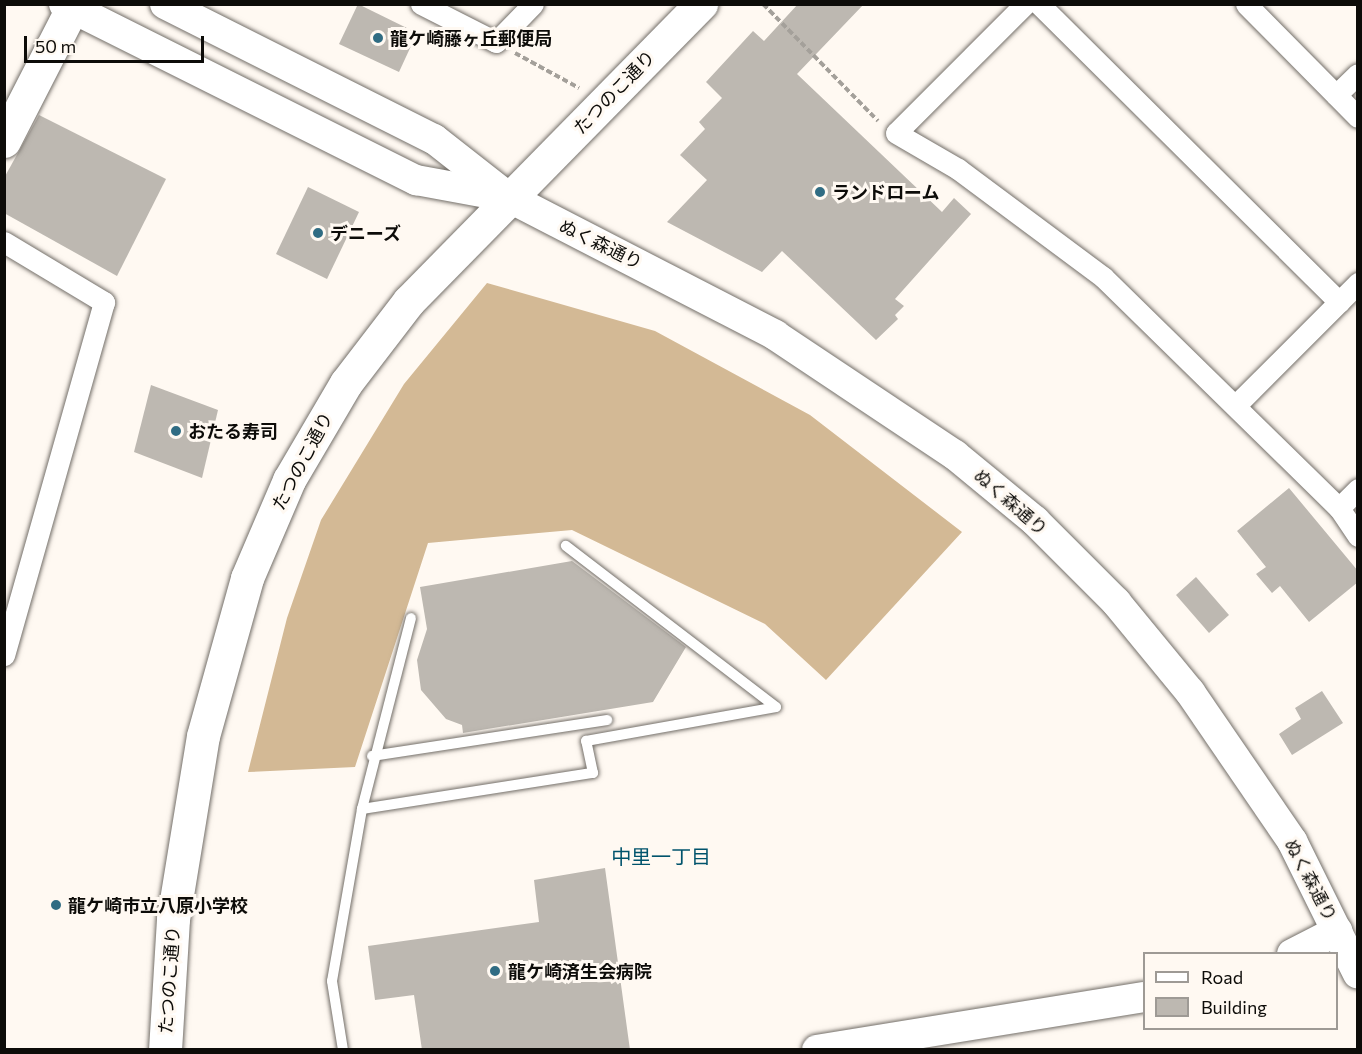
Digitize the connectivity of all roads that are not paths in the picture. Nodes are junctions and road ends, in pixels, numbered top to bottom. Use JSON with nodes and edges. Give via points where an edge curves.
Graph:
{"nodes":[{"id":1,"x":165,"y":4,"type":"edge"},
{"id":2,"x":421,"y":4,"type":"edge"},
{"id":3,"x":533,"y":4,"type":"edge"},
{"id":4,"x":701,"y":4,"type":"edge"},
{"id":5,"x":1025,"y":4,"type":"edge"},
{"id":6,"x":1039,"y":4,"type":"edge"},
{"id":7,"x":1246,"y":4,"type":"edge"},
{"id":8,"x":70,"y":6,"type":"edge"},
{"id":9,"x":1358,"y":74,"type":"edge"},
{"id":10,"x":1336,"y":95,"type":"junction"},
{"id":11,"x":13,"y":103,"type":"edge"},
{"id":12,"x":1358,"y":117,"type":"edge"},
{"id":13,"x":4,"y":141,"type":"edge"},
{"id":14,"x":508,"y":197,"type":"junction"},
{"id":15,"x":4,"y":242,"type":"edge"},
{"id":16,"x":1358,"y":283,"type":"edge"},
{"id":17,"x":1339,"y":302,"type":"junction"},
{"id":18,"x":1236,"y":405,"type":"junction"},
{"id":19,"x":1358,"y":489,"type":"edge"},
{"id":20,"x":1339,"y":508,"type":"junction"},
{"id":21,"x":1358,"y":536,"type":"edge"},
{"id":22,"x":566,"y":546,"type":"dead end"},
{"id":23,"x":411,"y":618,"type":"dead end"},
{"id":24,"x":4,"y":656,"type":"edge"},
{"id":25,"x":607,"y":720,"type":"dead end"},
{"id":26,"x":372,"y":756,"type":"junction"},
{"id":27,"x":362,"y":809,"type":"junction"},
{"id":28,"x":1337,"y":931,"type":"junction"},
{"id":29,"x":1296,"y":952,"type":"edge"},
{"id":30,"x":1358,"y":974,"type":"edge"},
{"id":31,"x":1143,"y":997,"type":"edge"},
{"id":32,"x":165,"y":1050,"type":"edge"},
{"id":33,"x":343,"y":1050,"type":"edge"},
{"id":34,"x":817,"y":1050,"type":"edge"}],
"edges":[{"from":1,"to":14,"type":"main road","name":"ぬく森通り","via":[[434,139]]},
{"from":2,"to":3,"type":"street","via":[[496,42]]},
{"from":4,"to":14,"type":"main road","name":"たつのこ通り"},
{"from":5,"to":18,"type":"street","via":[[896,133],[958,169],[1103,277]]},
{"from":6,"to":17,"type":"street"},
{"from":7,"to":10,"type":"street"},
{"from":8,"to":11,"type":"main road"},
{"from":8,"to":14,"type":"main road","name":"ぬく森通り","via":[[416,180]]},
{"from":9,"to":10,"type":"street"},
{"from":10,"to":12,"type":"street"},
{"from":11,"to":13,"type":"main road"},
{"from":14,"to":28,"type":"main road","name":"ぬく森通り","via":[[775,335],[955,455],[1035,521],[1116,602],[1190,692],[1292,841]]},
{"from":14,"to":32,"type":"main road","name":"たつのこ通り","via":[[410,301],[346,383],[289,480],[247,578],[224,647],[189,809],[173,919]]},
{"from":15,"to":24,"type":"street","via":[[104,302]]},
{"from":16,"to":17,"type":"street"},
{"from":17,"to":18,"type":"street"},
{"from":18,"to":20,"type":"street"},
{"from":19,"to":20,"type":"street"},
{"from":20,"to":21,"type":"street"},
{"from":22,"to":27,"type":"lane","via":[[776,707],[586,741],[593,773]]},
{"from":23,"to":26,"type":"lane"},
{"from":25,"to":26,"type":"lane"},
{"from":26,"to":27,"type":"lane"},
{"from":27,"to":33,"type":"lane","via":[[332,981]]},
{"from":28,"to":29,"type":"main road"},
{"from":28,"to":30,"type":"main road","name":"ぬく森通り"},
{"from":31,"to":34,"type":"main road"}]}
